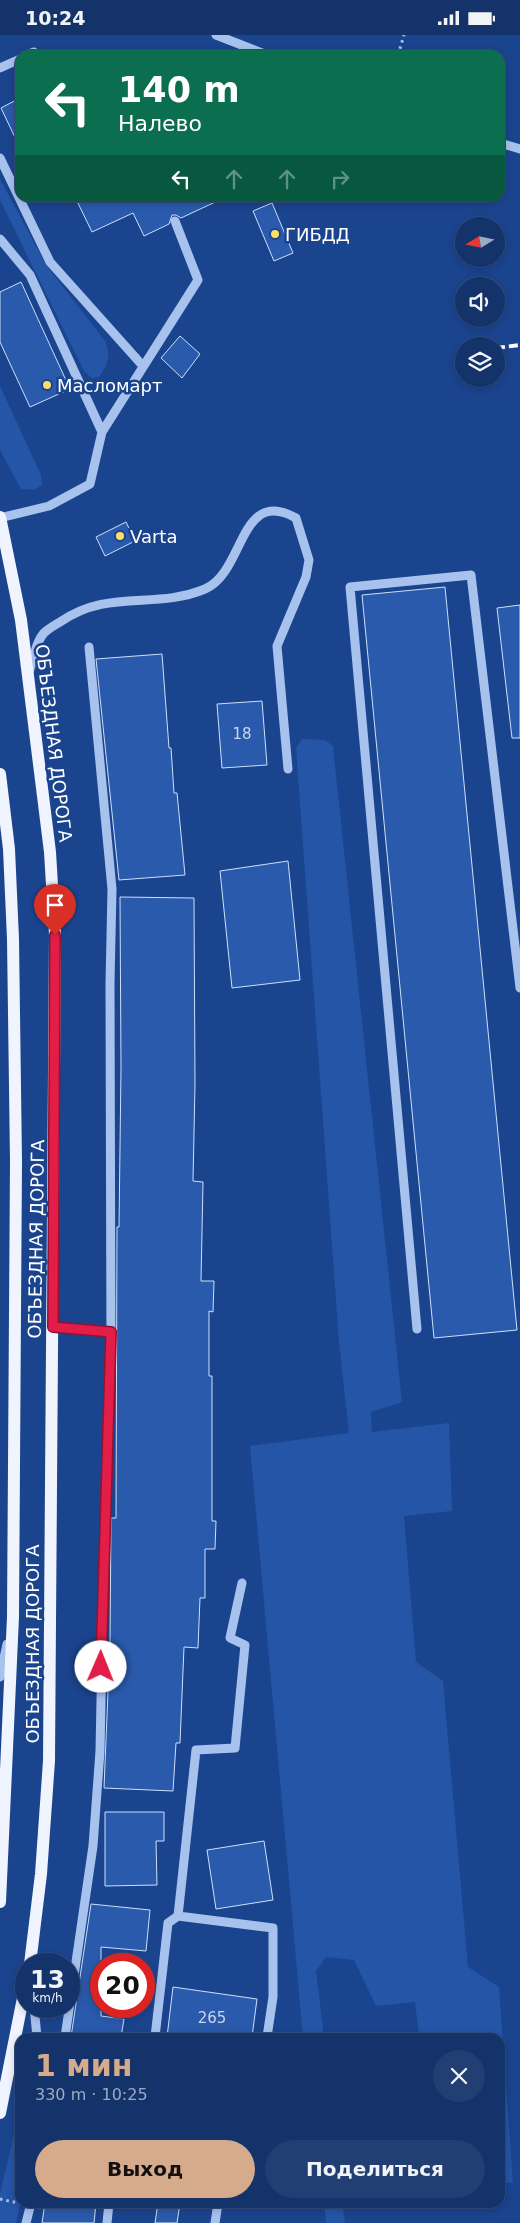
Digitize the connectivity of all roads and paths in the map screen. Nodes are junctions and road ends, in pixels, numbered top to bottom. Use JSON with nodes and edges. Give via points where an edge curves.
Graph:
{"nodes":[{"id":1,"x":216,"y":35,"type":"edge"},
{"id":2,"x":404,"y":35,"type":"edge"},
{"id":3,"x":255,"y":50,"type":"edge"},
{"id":4,"x":400,"y":50,"type":"edge"},
{"id":5,"x":15,"y":62,"type":"edge"},
{"id":6,"x":0,"y":69,"type":"edge"},
{"id":7,"x":505,"y":144,"type":"edge"},
{"id":8,"x":520,"y":149,"type":"edge"},
{"id":9,"x":0,"y":158,"type":"edge"},
{"id":10,"x":15,"y":189,"type":"edge"},
{"id":11,"x":21,"y":202,"type":"edge"},
{"id":12,"x":174,"y":221,"type":"dead end"},
{"id":13,"x":0,"y":239,"type":"edge"},
{"id":14,"x":144,"y":366,"type":"junction"},
{"id":15,"x":102,"y":432,"type":"junction"},
{"id":16,"x":0,"y":517,"type":"edge"},
{"id":17,"x":89,"y":647,"type":"dead end"},
{"id":18,"x":28,"y":674,"type":"junction"},
{"id":19,"x":288,"y":769,"type":"dead end"},
{"id":20,"x":0,"y":774,"type":"edge"},
{"id":21,"x":520,"y":988,"type":"edge"},
{"id":22,"x":53,"y":1327,"type":"junction"},
{"id":23,"x":417,"y":1329,"type":"dead end"},
{"id":24,"x":111,"y":1332,"type":"junction"},
{"id":25,"x":242,"y":1583,"type":"dead end"},
{"id":26,"x":14,"y":1617,"type":"junction"},
{"id":27,"x":0,"y":1677,"type":"edge"},
{"id":28,"x":0,"y":1902,"type":"edge"},
{"id":29,"x":178,"y":1916,"type":"junction"},
{"id":30,"x":31,"y":1953,"type":"edge"},
{"id":31,"x":19,"y":2018,"type":"edge"},
{"id":32,"x":35,"y":2018,"type":"edge"},
{"id":33,"x":16,"y":2033,"type":"edge"},
{"id":34,"x":37,"y":2033,"type":"edge"},
{"id":35,"x":66,"y":2033,"type":"edge"},
{"id":36,"x":154,"y":2033,"type":"edge"},
{"id":37,"x":268,"y":2033,"type":"edge"},
{"id":38,"x":15,"y":2038,"type":"edge"},
{"id":39,"x":0,"y":2113,"type":"edge"},
{"id":40,"x":0,"y":2199,"type":"edge"},
{"id":41,"x":15,"y":2202,"type":"edge"},
{"id":42,"x":30,"y":2208,"type":"edge"},
{"id":43,"x":109,"y":2208,"type":"edge"},
{"id":44,"x":217,"y":2208,"type":"edge"},
{"id":45,"x":26,"y":2223,"type":"edge"},
{"id":46,"x":107,"y":2223,"type":"edge"},
{"id":47,"x":215,"y":2223,"type":"edge"}],
"edges":[{"from":1,"to":3,"type":"street"},
{"from":2,"to":4,"type":"path"},
{"from":5,"to":6,"type":"street"},
{"from":7,"to":8,"type":"street"},
{"from":9,"to":10,"type":"street"},
{"from":11,"to":14,"type":"street","via":[[50,262]]},
{"from":12,"to":14,"type":"street","via":[[198,280]]},
{"from":13,"to":15,"type":"street","via":[[30,275]]},
{"from":14,"to":15,"type":"street"},
{"from":15,"to":16,"type":"street","via":[[90,484],[50,506]]},
{"from":16,"to":18,"type":"main road","name":"ОБЪЕЗДНАЯ ДОРОГА","via":[[21,620]]},
{"from":17,"to":24,"type":"street","via":[[112,889]]},
{"from":18,"to":19,"type":"street","via":[[43,633],[72,614],[104,602],[186,597],[211,586],[225,575],[251,521],[267,511],[282,511],[296,518],[309,560],[306,577],[277,646]]},
{"from":18,"to":22,"type":"main road","name":"ОБЪЕЗДНАЯ ДОРОГА","via":[[50,851],[55,935]]},
{"from":20,"to":26,"type":"main road","name":"ОБЪЕЗДНАЯ ДОРОГА","via":[[9,849],[13,939],[16,1161]]},
{"from":21,"to":23,"type":"street","via":[[471,575],[350,587]]},
{"from":22,"to":24,"type":"street"},
{"from":22,"to":30,"type":"main road","name":"ОБЪЕЗДНАЯ ДОРОГА","via":[[49,1761]]},
{"from":24,"to":35,"type":"street","via":[[100,1751],[93,1846]]},
{"from":25,"to":29,"type":"street","via":[[230,1638],[245,1645],[234,1748],[196,1750]]},
{"from":26,"to":27,"type":"street"},
{"from":26,"to":28,"type":"main road","name":"ОБЪЕЗДНАЯ ДОРОГА"},
{"from":29,"to":36,"type":"street","via":[[168,1923]]},
{"from":29,"to":37,"type":"street","via":[[273,1929],[273,1997]]},
{"from":31,"to":33,"type":"main road"},
{"from":32,"to":34,"type":"street"},
{"from":38,"to":39,"type":"main road"},
{"from":40,"to":41,"type":"path","bridge":true},
{"from":42,"to":45,"type":"street"},
{"from":43,"to":46,"type":"street"},
{"from":44,"to":47,"type":"street"}]}
